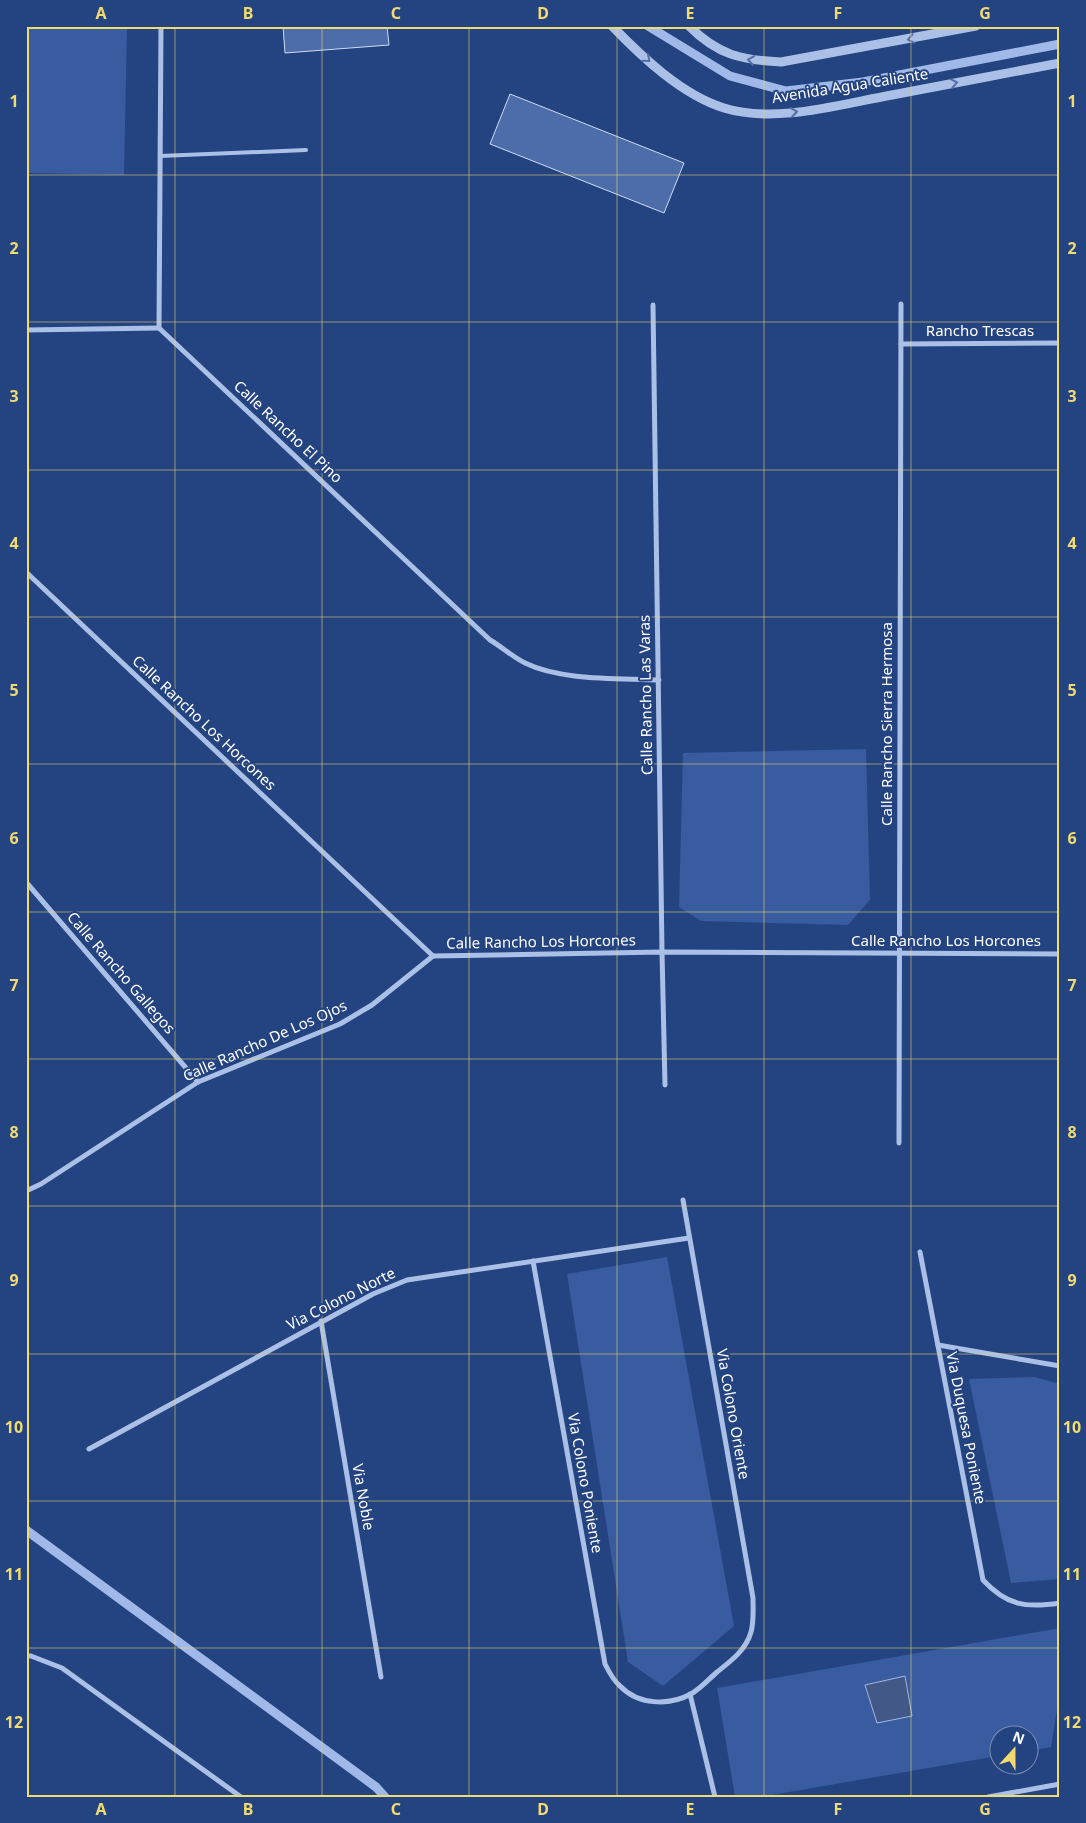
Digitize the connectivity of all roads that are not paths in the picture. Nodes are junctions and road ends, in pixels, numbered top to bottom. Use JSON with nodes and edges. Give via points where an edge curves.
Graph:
{"nodes":[{"id":1,"x":161,"y":26,"type":"edge"},
{"id":2,"x":612,"y":26,"type":"edge"},
{"id":3,"x":689,"y":26,"type":"edge"},
{"id":4,"x":976,"y":26,"type":"edge"},
{"id":5,"x":1060,"y":63,"type":"edge"},
{"id":6,"x":306,"y":150,"type":"dead end"},
{"id":7,"x":160,"y":156,"type":"junction"},
{"id":8,"x":901,"y":304,"type":"dead end"},
{"id":9,"x":654,"y":305,"type":"dead end"},
{"id":10,"x":159,"y":328,"type":"junction"},
{"id":11,"x":26,"y":330,"type":"edge"},
{"id":12,"x":1060,"y":343,"type":"edge"},
{"id":13,"x":901,"y":344,"type":"junction"},
{"id":14,"x":26,"y":572,"type":"edge"},
{"id":15,"x":659,"y":680,"type":"junction"},
{"id":16,"x":26,"y":882,"type":"edge"},
{"id":17,"x":662,"y":952,"type":"junction"},
{"id":18,"x":899,"y":954,"type":"junction"},
{"id":19,"x":1060,"y":954,"type":"edge"},
{"id":20,"x":433,"y":956,"type":"junction"},
{"id":21,"x":198,"y":1082,"type":"junction"},
{"id":22,"x":665,"y":1085,"type":"dead end"},
{"id":23,"x":899,"y":1143,"type":"dead end"},
{"id":24,"x":26,"y":1191,"type":"edge"},
{"id":25,"x":683,"y":1200,"type":"dead end"},
{"id":26,"x":689,"y":1238,"type":"junction"},
{"id":27,"x":920,"y":1252,"type":"dead end"},
{"id":28,"x":533,"y":1261,"type":"junction"},
{"id":29,"x":321,"y":1321,"type":"junction"},
{"id":30,"x":938,"y":1345,"type":"junction"},
{"id":31,"x":1060,"y":1366,"type":"edge"},
{"id":32,"x":89,"y":1449,"type":"dead end"},
{"id":33,"x":1060,"y":1603,"type":"edge"},
{"id":34,"x":26,"y":1656,"type":"edge"},
{"id":35,"x":380,"y":1677,"type":"dead end"},
{"id":36,"x":690,"y":1694,"type":"junction"},
{"id":37,"x":1060,"y":1784,"type":"edge"},
{"id":38,"x":241,"y":1797,"type":"edge"},
{"id":39,"x":715,"y":1797,"type":"edge"},
{"id":40,"x":988,"y":1797,"type":"edge"}],
"edges":[{"from":1,"to":7,"type":"street"},
{"from":2,"to":5,"type":"street","name":"Avenida Agua Caliente","one_way":true,"via":[[655,66],[695,96],[724,108],[749,113],[813,109]]},
{"from":4,"to":3,"type":"street","one_way":true,"via":[[781,62],[752,61],[730,55],[702,39]]},
{"from":6,"to":7,"type":"lane"},
{"from":7,"to":10,"type":"street"},
{"from":8,"to":13,"type":"street","name":"Calle Rancho Sierra Hermosa"},
{"from":9,"to":15,"type":"street","name":"Calle Rancho Las Varas"},
{"from":10,"to":11,"type":"street"},
{"from":10,"to":15,"type":"street","name":"Calle Rancho El Pino","via":[[490,640],[525,663],[546,671],[571,676]]},
{"from":12,"to":13,"type":"street","name":"Rancho Trescas"},
{"from":13,"to":18,"type":"street","name":"Calle Rancho Sierra Hermosa"},
{"from":14,"to":20,"type":"street","name":"Calle Rancho Los Horcones"},
{"from":15,"to":17,"type":"street","name":"Calle Rancho Las Varas"},
{"from":16,"to":21,"type":"street","name":"Calle Rancho Gallegos"},
{"from":17,"to":18,"type":"street","name":"Calle Rancho Los Horcones"},
{"from":17,"to":20,"type":"street","name":"Calle Rancho Los Horcones"},
{"from":17,"to":22,"type":"street","name":"Calle Rancho Las Varas"},
{"from":18,"to":19,"type":"street","name":"Calle Rancho Los Horcones"},
{"from":18,"to":23,"type":"street","name":"Calle Rancho Sierra Hermosa"},
{"from":20,"to":21,"type":"street","name":"Calle Rancho De Los Ojos","via":[[372,1006],[340,1024]]},
{"from":21,"to":24,"type":"street","name":"Calle Rancho De Los Ojos"},
{"from":25,"to":26,"type":"street","name":"Via Colono Oriente"},
{"from":26,"to":28,"type":"street","name":"Via Colono Norte"},
{"from":26,"to":36,"type":"street","name":"Via Colono Oriente","via":[[753,1598],[751,1633],[740,1653]]},
{"from":27,"to":30,"type":"street","name":"Via Duquesa Poniente"},
{"from":28,"to":29,"type":"street","name":"Via Colono Norte","via":[[408,1280]]},
{"from":28,"to":36,"type":"street","name":"Via Colono Poniente","via":[[605,1664],[621,1688],[636,1698],[669,1702]]},
{"from":29,"to":32,"type":"street","name":"Via Colono Norte"},
{"from":29,"to":35,"type":"street","name":"Via Noble"},
{"from":30,"to":31,"type":"street"},
{"from":30,"to":33,"type":"street","name":"Via Duquesa Poniente","via":[[983,1580],[1005,1598],[1024,1605]]},
{"from":34,"to":38,"type":"street","via":[[62,1668]]},
{"from":36,"to":39,"type":"street"},
{"from":37,"to":40,"type":"street"}]}
